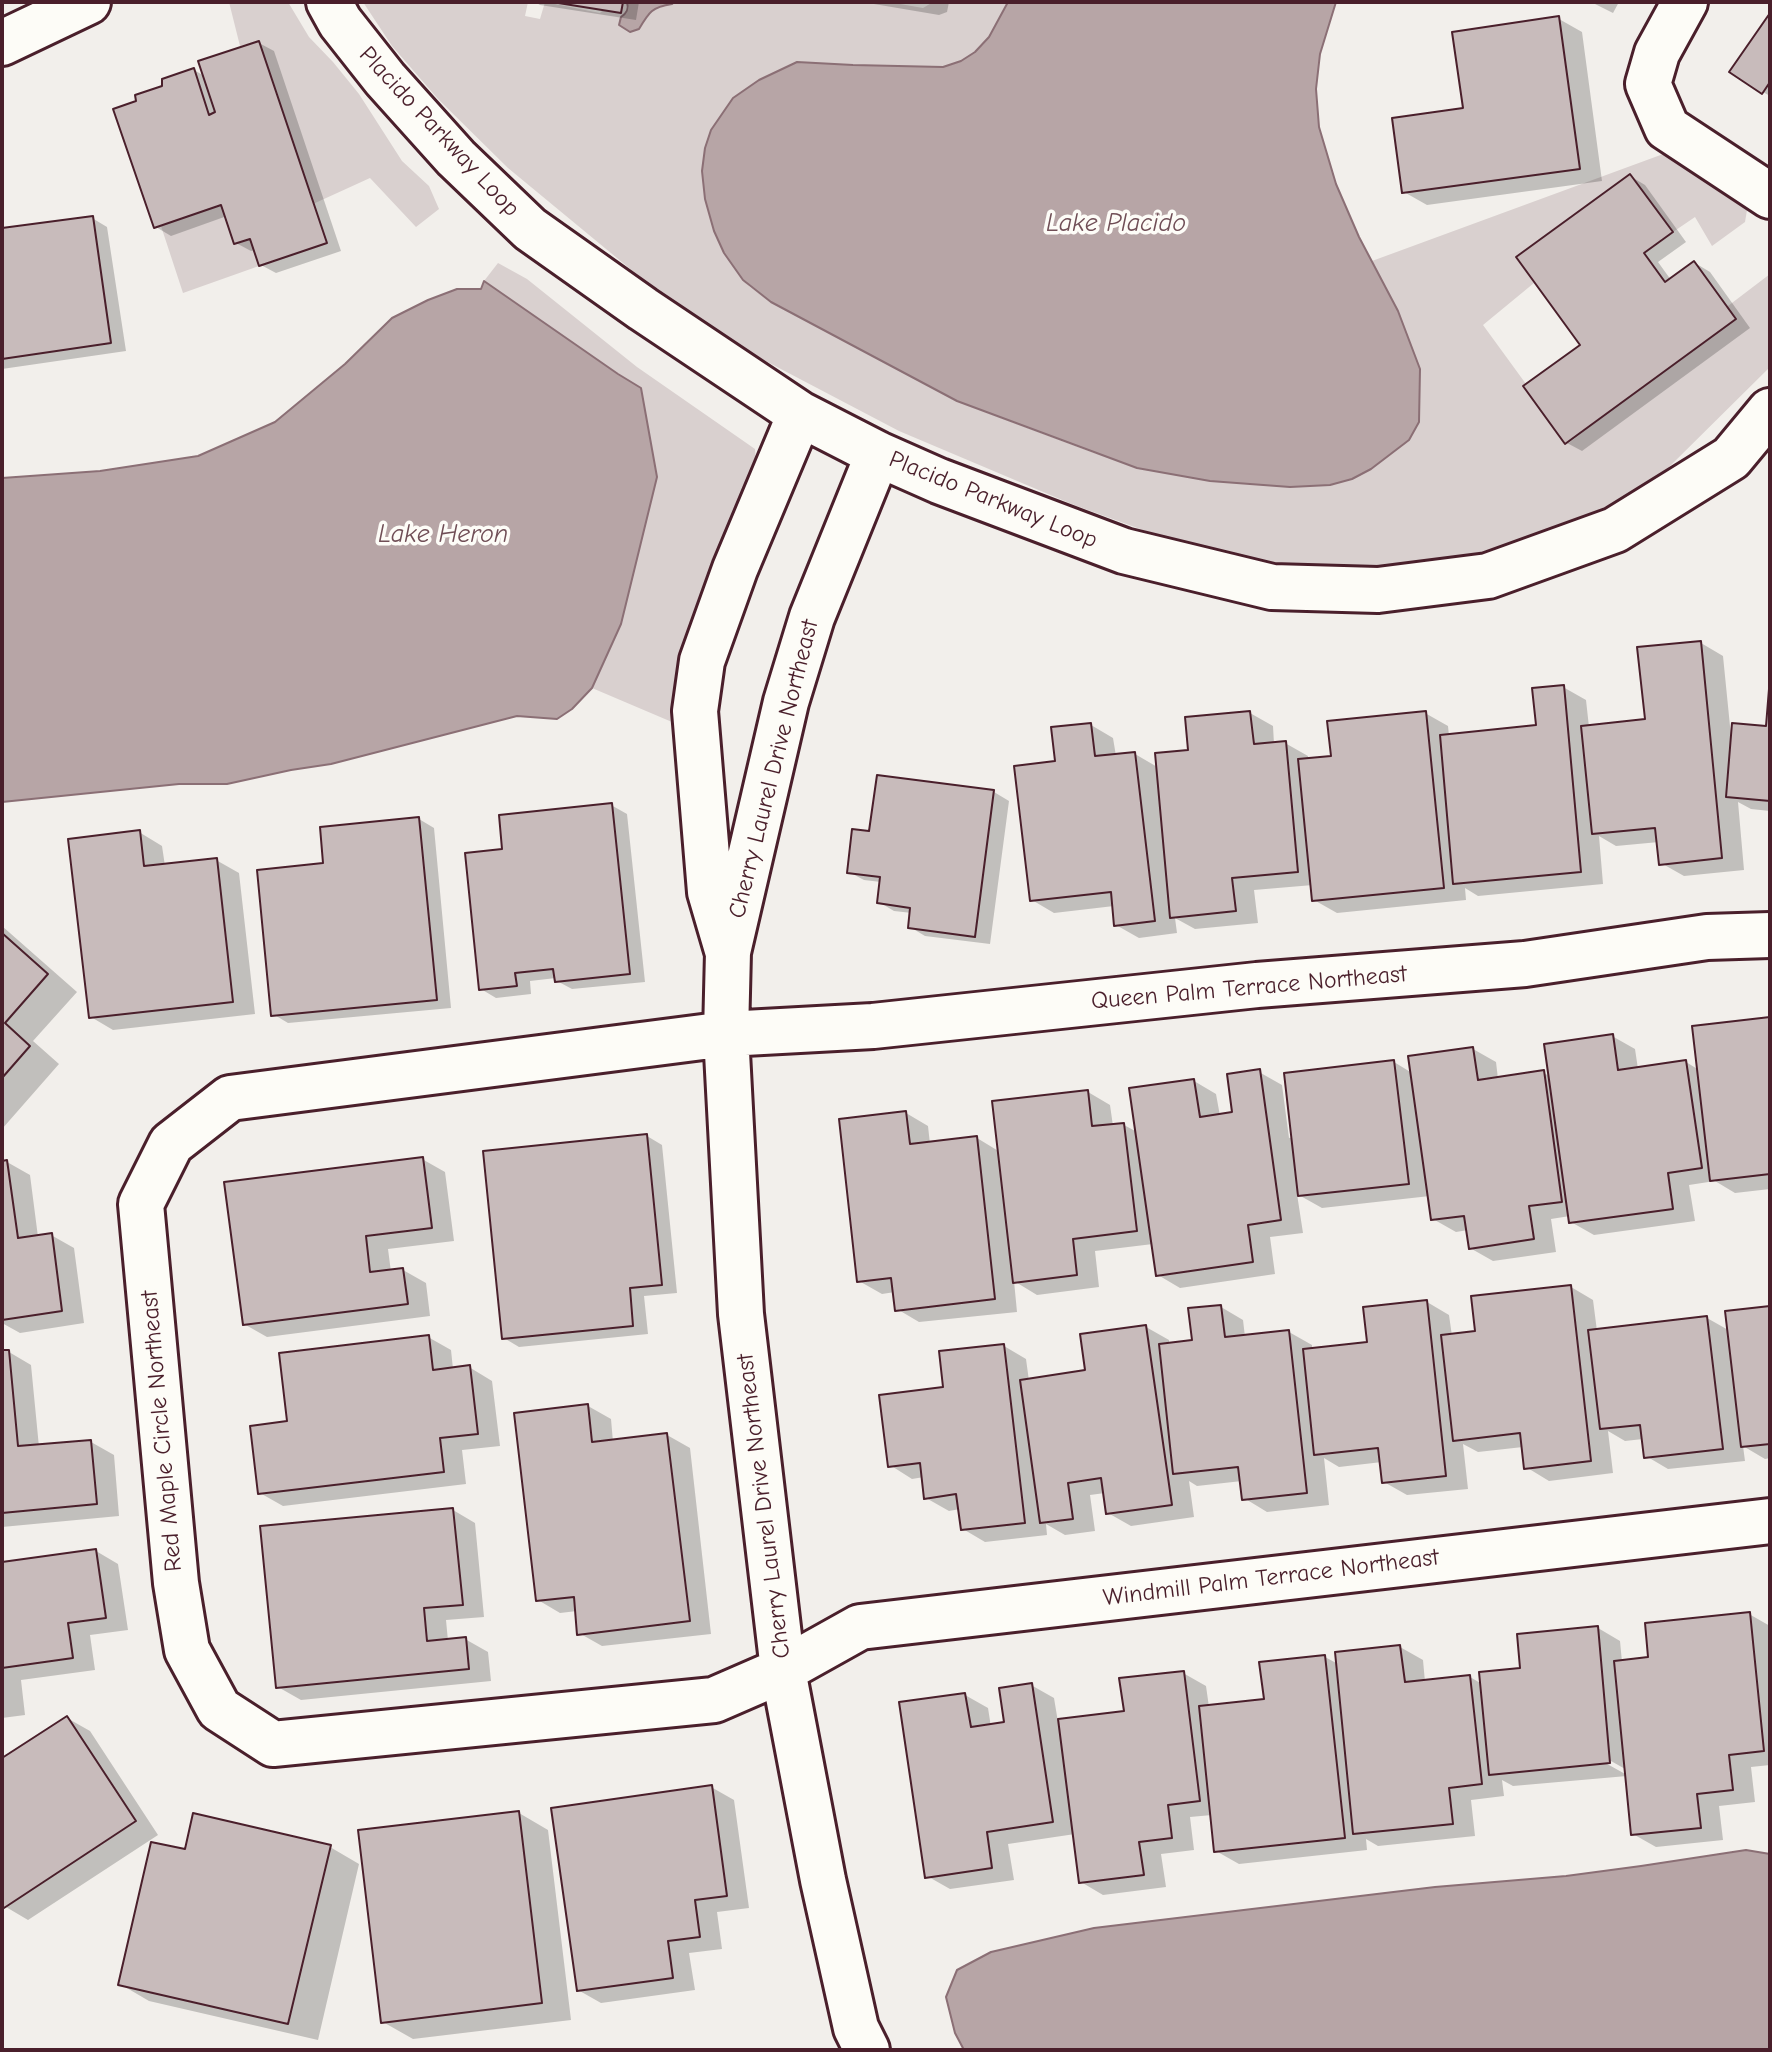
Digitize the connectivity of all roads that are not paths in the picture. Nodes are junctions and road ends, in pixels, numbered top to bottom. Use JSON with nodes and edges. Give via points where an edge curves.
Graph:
{"nodes":[{"id":1,"x":88,"y":2,"type":"edge"},
{"id":2,"x":329,"y":2,"type":"edge"},
{"id":3,"x":1685,"y":2,"type":"edge"},
{"id":4,"x":2,"y":43,"type":"edge"},
{"id":5,"x":1770,"y":196,"type":"edge"},
{"id":6,"x":1770,"y":411,"type":"edge"},
{"id":7,"x":800,"y":414,"type":"junction"},
{"id":8,"x":878,"y":454,"type":"junction"},
{"id":9,"x":1770,"y":935,"type":"edge"},
{"id":10,"x":728,"y":952,"type":"junction"},
{"id":11,"x":726,"y":1034,"type":"junction"},
{"id":12,"x":1770,"y":1521,"type":"edge"},
{"id":13,"x":783,"y":1670,"type":"junction"},
{"id":14,"x":867,"y":2050,"type":"edge"}],
"edges":[{"from":1,"to":4,"type":"street"},
{"from":2,"to":7,"type":"street","name":"Placido Parkway Loop","via":[[385,79],[530,229]]},
{"from":3,"to":5,"type":"street","via":[[1657,53],[1648,84],[1667,128]]},
{"from":6,"to":8,"type":"street","name":"Placido Parkway Loop","via":[[1731,458],[1615,530],[1488,576],[1378,590],[1272,587],[1124,551]]},
{"from":7,"to":8,"type":"street","name":"Placido Parkway Loop"},
{"from":7,"to":10,"type":"street","name":"Cherry Laurel Drive Northeast","via":[[702,661],[695,711],[710,892]]},
{"from":8,"to":10,"type":"street","name":"Cherry Laurel Drive Northeast","via":[[803,645]]},
{"from":9,"to":11,"type":"street","name":"Queen Palm Terrace Northeast","via":[[1707,937],[1525,964],[1257,985],[873,1026]]},
{"from":10,"to":11,"type":"street","name":"Cherry Laurel Drive Northeast"},
{"from":11,"to":13,"type":"street","name":"Cherry Laurel Drive Northeast","via":[[741,1314]]},
{"from":11,"to":13,"type":"street","name":"Red Maple Circle Northeast","via":[[230,1098],[171,1144],[141,1204],[182,1623],[187,1650],[219,1709],[273,1744],[714,1700]]},
{"from":12,"to":13,"type":"street","name":"Windmill Palm Terrace Northeast","via":[[860,1627]]},
{"from":13,"to":14,"type":"street","name":"Cherry Laurel Drive Northeast","via":[[823,1880],[856,2028]]}]}
